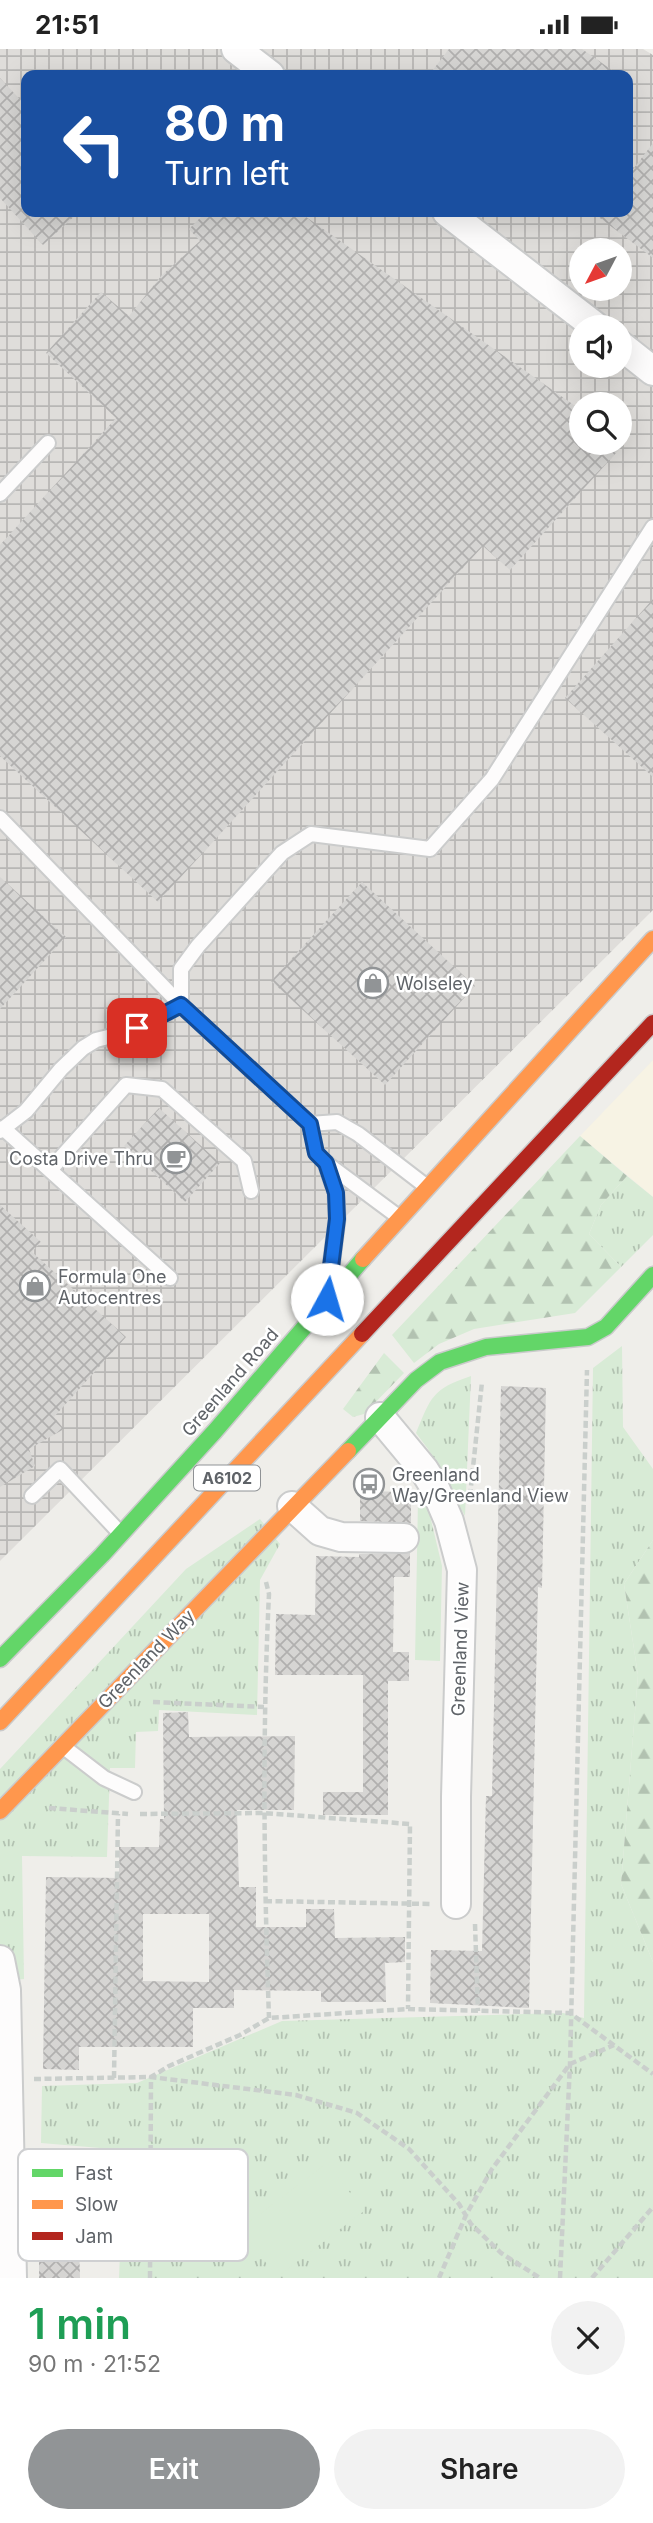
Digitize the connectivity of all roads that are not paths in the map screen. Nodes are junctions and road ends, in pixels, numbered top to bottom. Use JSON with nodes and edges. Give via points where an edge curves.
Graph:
{"nodes":[{"id":1,"x":236,"y":49,"type":"edge"},
{"id":2,"x":263,"y":70,"type":"edge"},
{"id":3,"x":453,"y":217,"type":"edge"},
{"id":4,"x":580,"y":315,"type":"edge"},
{"id":5,"x":632,"y":354,"type":"edge"},
{"id":6,"x":653,"y":371,"type":"edge"},
{"id":7,"x":48,"y":443,"type":"dead end"},
{"id":8,"x":0,"y":494,"type":"edge"},
{"id":9,"x":653,"y":527,"type":"edge"},
{"id":10,"x":0,"y":818,"type":"edge"},
{"id":11,"x":653,"y":939,"type":"edge"},
{"id":12,"x":181,"y":1005,"type":"junction"},
{"id":13,"x":653,"y":1023,"type":"edge"},
{"id":14,"x":310,"y":1124,"type":"junction"},
{"id":15,"x":1,"y":1130,"type":"edge"},
{"id":16,"x":326,"y":1163,"type":"junction"},
{"id":17,"x":50,"y":1170,"type":"junction"},
{"id":18,"x":251,"y":1191,"type":"dead end"},
{"id":19,"x":432,"y":1192,"type":"junction"},
{"id":20,"x":449,"y":1213,"type":"dead end"},
{"id":21,"x":401,"y":1219,"type":"junction"},
{"id":22,"x":420,"y":1227,"type":"dead end"},
{"id":23,"x":436,"y":1233,"type":"dead end"},
{"id":24,"x":454,"y":1235,"type":"junction"},
{"id":25,"x":653,"y":1275,"type":"edge"},
{"id":26,"x":170,"y":1278,"type":"dead end"},
{"id":27,"x":327,"y":1299,"type":"junction"},
{"id":28,"x":380,"y":1417,"type":"junction"},
{"id":29,"x":32,"y":1496,"type":"dead end"},
{"id":30,"x":292,"y":1506,"type":"junction"},
{"id":31,"x":121,"y":1535,"type":"junction"},
{"id":32,"x":404,"y":1538,"type":"dead end"},
{"id":33,"x":0,"y":1659,"type":"edge"},
{"id":34,"x":0,"y":1722,"type":"edge"},
{"id":35,"x":63,"y":1746,"type":"junction"},
{"id":36,"x":134,"y":1792,"type":"dead end"},
{"id":37,"x":3,"y":1807,"type":"edge"},
{"id":38,"x":456,"y":1904,"type":"road end"},
{"id":39,"x":0,"y":1960,"type":"edge"},
{"id":40,"x":12,"y":2278,"type":"edge"}],
"edges":[{"from":1,"to":2,"type":"street"},
{"from":3,"to":4,"type":"street"},
{"from":5,"to":6,"type":"street"},
{"from":7,"to":8,"type":"lane"},
{"from":9,"to":12,"type":"lane","via":[[492,779],[430,849],[311,834],[282,852],[181,969]]},
{"from":10,"to":12,"type":"lane"},
{"from":11,"to":19,"type":"main road","name":"Greenland Road","number":"A6102"},
{"from":12,"to":14,"type":"lane"},
{"from":12,"to":15,"type":"lane","via":[[83,1048],[26,1111]]},
{"from":13,"to":24,"type":"main road","number":"A6102"},
{"from":14,"to":16,"type":"lane","via":[[316,1153]]},
{"from":14,"to":19,"type":"lane","via":[[337,1122]]},
{"from":15,"to":17,"type":"lane"},
{"from":16,"to":21,"type":"lane"},
{"from":16,"to":27,"type":"main road","via":[[336,1193],[337,1219]]},
{"from":17,"to":18,"type":"lane","via":[[126,1085],[162,1089],[244,1161]]},
{"from":17,"to":26,"type":"lane"},
{"from":19,"to":21,"type":"main road","name":"Greenland Road","number":"A6102"},
{"from":20,"to":24,"type":"main road"},
{"from":21,"to":22,"type":"main road"},
{"from":21,"to":27,"type":"main road","name":"Greenland Road","number":"A6102"},
{"from":23,"to":24,"type":"main road"},
{"from":24,"to":34,"type":"main road","number":"A6102"},
{"from":25,"to":28,"type":"main road","name":"Greenland Way","via":[[606,1327],[588,1337],[486,1347],[440,1362]]},
{"from":27,"to":31,"type":"main road","name":"Greenland Road","number":"A6102"},
{"from":28,"to":30,"type":"main road","name":"Greenland Way"},
{"from":28,"to":38,"type":"street","name":"Greenland View","via":[[435,1486],[462,1570]]},
{"from":29,"to":31,"type":"lane","via":[[60,1469]]},
{"from":30,"to":32,"type":"street","via":[[320,1531],[341,1537]]},
{"from":30,"to":35,"type":"main road","name":"Greenland Way"},
{"from":31,"to":33,"type":"main road","name":"Greenland Road","number":"A6102"},
{"from":35,"to":36,"type":"lane","via":[[104,1778]]},
{"from":35,"to":37,"type":"main road","name":"Greenland Way"},
{"from":39,"to":40,"type":"street","via":[[6,1990]]}]}
